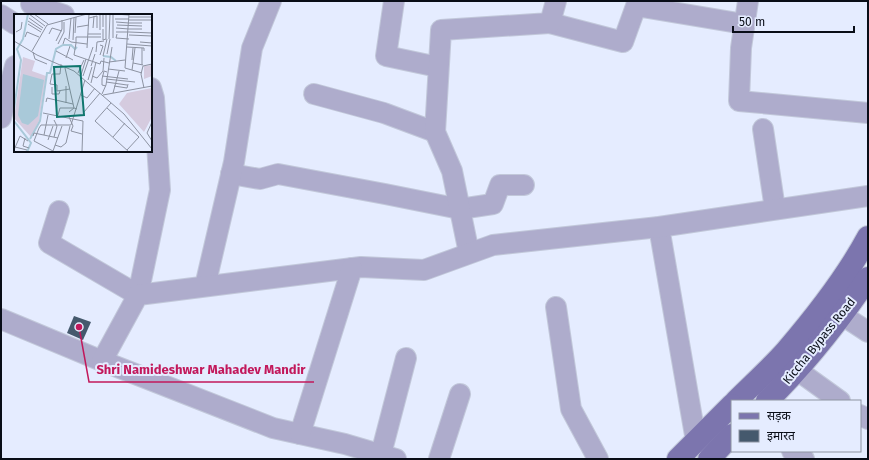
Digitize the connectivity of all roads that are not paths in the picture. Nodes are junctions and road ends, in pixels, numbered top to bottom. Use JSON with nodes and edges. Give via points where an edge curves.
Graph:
{"nodes":[{"id":1,"x":271,"y":1,"type":"edge"},
{"id":2,"x":394,"y":1,"type":"edge"},
{"id":3,"x":556,"y":1,"type":"edge"},
{"id":4,"x":748,"y":1,"type":"edge"},
{"id":5,"x":31,"y":7,"type":"edge"},
{"id":6,"x":1,"y":14,"type":"edge"},
{"id":7,"x":60,"y":14,"type":"edge"},
{"id":8,"x":14,"y":23,"type":"edge"},
{"id":9,"x":550,"y":23,"type":"junction"},
{"id":10,"x":744,"y":24,"type":"junction"},
{"id":11,"x":438,"y":67,"type":"junction"},
{"id":12,"x":14,"y":70,"type":"edge"},
{"id":13,"x":152,"y":91,"type":"edge"},
{"id":14,"x":314,"y":94,"type":"dead end"},
{"id":15,"x":868,"y":113,"type":"edge"},
{"id":16,"x":1,"y":118,"type":"edge"},
{"id":17,"x":762,"y":129,"type":"dead end"},
{"id":18,"x":435,"y":132,"type":"junction"},
{"id":19,"x":231,"y":174,"type":"junction"},
{"id":20,"x":524,"y":185,"type":"dead end"},
{"id":21,"x":868,"y":196,"type":"edge"},
{"id":22,"x":460,"y":209,"type":"junction"},
{"id":23,"x":776,"y":209,"type":"junction"},
{"id":24,"x":59,"y":211,"type":"dead end"},
{"id":25,"x":658,"y":227,"type":"junction"},
{"id":26,"x":868,"y":237,"type":"edge"},
{"id":27,"x":469,"y":253,"type":"junction"},
{"id":28,"x":352,"y":268,"type":"junction"},
{"id":29,"x":868,"y":278,"type":"edge"},
{"id":30,"x":205,"y":286,"type":"junction"},
{"id":31,"x":832,"y":293,"type":"junction"},
{"id":32,"x":138,"y":295,"type":"junction"},
{"id":33,"x":556,"y":307,"type":"dead end"},
{"id":34,"x":846,"y":310,"type":"junction"},
{"id":35,"x":1,"y":319,"type":"edge"},
{"id":36,"x":868,"y":332,"type":"edge"},
{"id":37,"x":406,"y":358,"type":"dead end"},
{"id":38,"x":102,"y":361,"type":"junction"},
{"id":39,"x":797,"y":370,"type":"junction"},
{"id":40,"x":460,"y":394,"type":"dead end"},
{"id":41,"x":737,"y":400,"type":"edge"},
{"id":42,"x":768,"y":400,"type":"edge"},
{"id":43,"x":839,"y":400,"type":"edge"},
{"id":44,"x":731,"y":406,"type":"edge"},
{"id":45,"x":300,"y":434,"type":"junction"},
{"id":46,"x":731,"y":436,"type":"edge"},
{"id":47,"x":696,"y":441,"type":"junction"},
{"id":48,"x":345,"y":452,"type":"edge"},
{"id":49,"x":794,"y":452,"type":"edge"},
{"id":50,"x":388,"y":457,"type":"edge"},
{"id":51,"x":439,"y":459,"type":"edge"},
{"id":52,"x":598,"y":459,"type":"edge"},
{"id":53,"x":678,"y":459,"type":"edge"},
{"id":54,"x":709,"y":459,"type":"edge"},
{"id":55,"x":804,"y":459,"type":"edge"}],
"edges":[{"from":1,"to":19,"type":"street","via":[[252,48]]},
{"from":2,"to":11,"type":"street","via":[[386,56]]},
{"from":3,"to":9,"type":"street"},
{"from":4,"to":10,"type":"street"},
{"from":5,"to":7,"type":"street"},
{"from":6,"to":8,"type":"street"},
{"from":9,"to":10,"type":"street","via":[[623,42],[636,6]]},
{"from":9,"to":11,"type":"street","via":[[441,30]]},
{"from":10,"to":15,"type":"street","via":[[739,101]]},
{"from":11,"to":18,"type":"street"},
{"from":12,"to":16,"type":"street"},
{"from":13,"to":32,"type":"street","via":[[160,190]]},
{"from":14,"to":18,"type":"street","via":[[384,113]]},
{"from":17,"to":23,"type":"street"},
{"from":18,"to":22,"type":"street","via":[[452,171]]},
{"from":19,"to":22,"type":"street","via":[[260,179],[278,174]]},
{"from":19,"to":30,"type":"street"},
{"from":20,"to":22,"type":"street","via":[[500,185],[493,204]]},
{"from":21,"to":23,"type":"street"},
{"from":22,"to":27,"type":"street"},
{"from":23,"to":25,"type":"street"},
{"from":24,"to":32,"type":"street","via":[[49,243]]},
{"from":25,"to":27,"type":"street","via":[[493,245]]},
{"from":25,"to":47,"type":"street"},
{"from":26,"to":31,"type":"main road"},
{"from":27,"to":28,"type":"street","via":[[424,270]]},
{"from":28,"to":30,"type":"street"},
{"from":28,"to":45,"type":"street"},
{"from":29,"to":34,"type":"main road","name":"Kiccha Bypass Road"},
{"from":30,"to":32,"type":"street"},
{"from":31,"to":34,"type":"main road"},
{"from":31,"to":41,"type":"main road","via":[[785,352]]},
{"from":32,"to":38,"type":"street"},
{"from":33,"to":52,"type":"street","via":[[571,409]]},
{"from":34,"to":36,"type":"street"},
{"from":34,"to":39,"type":"main road","name":"Kiccha Bypass Road"},
{"from":35,"to":38,"type":"street"},
{"from":37,"to":50,"type":"street"},
{"from":38,"to":45,"type":"street","via":[[273,428]]},
{"from":39,"to":42,"type":"main road","name":"Kiccha Bypass Road"},
{"from":39,"to":43,"type":"street"},
{"from":40,"to":51,"type":"street"},
{"from":44,"to":47,"type":"main road"},
{"from":45,"to":48,"type":"street"},
{"from":46,"to":54,"type":"main road"},
{"from":47,"to":53,"type":"main road"},
{"from":48,"to":50,"type":"street"},
{"from":49,"to":55,"type":"street"}]}
